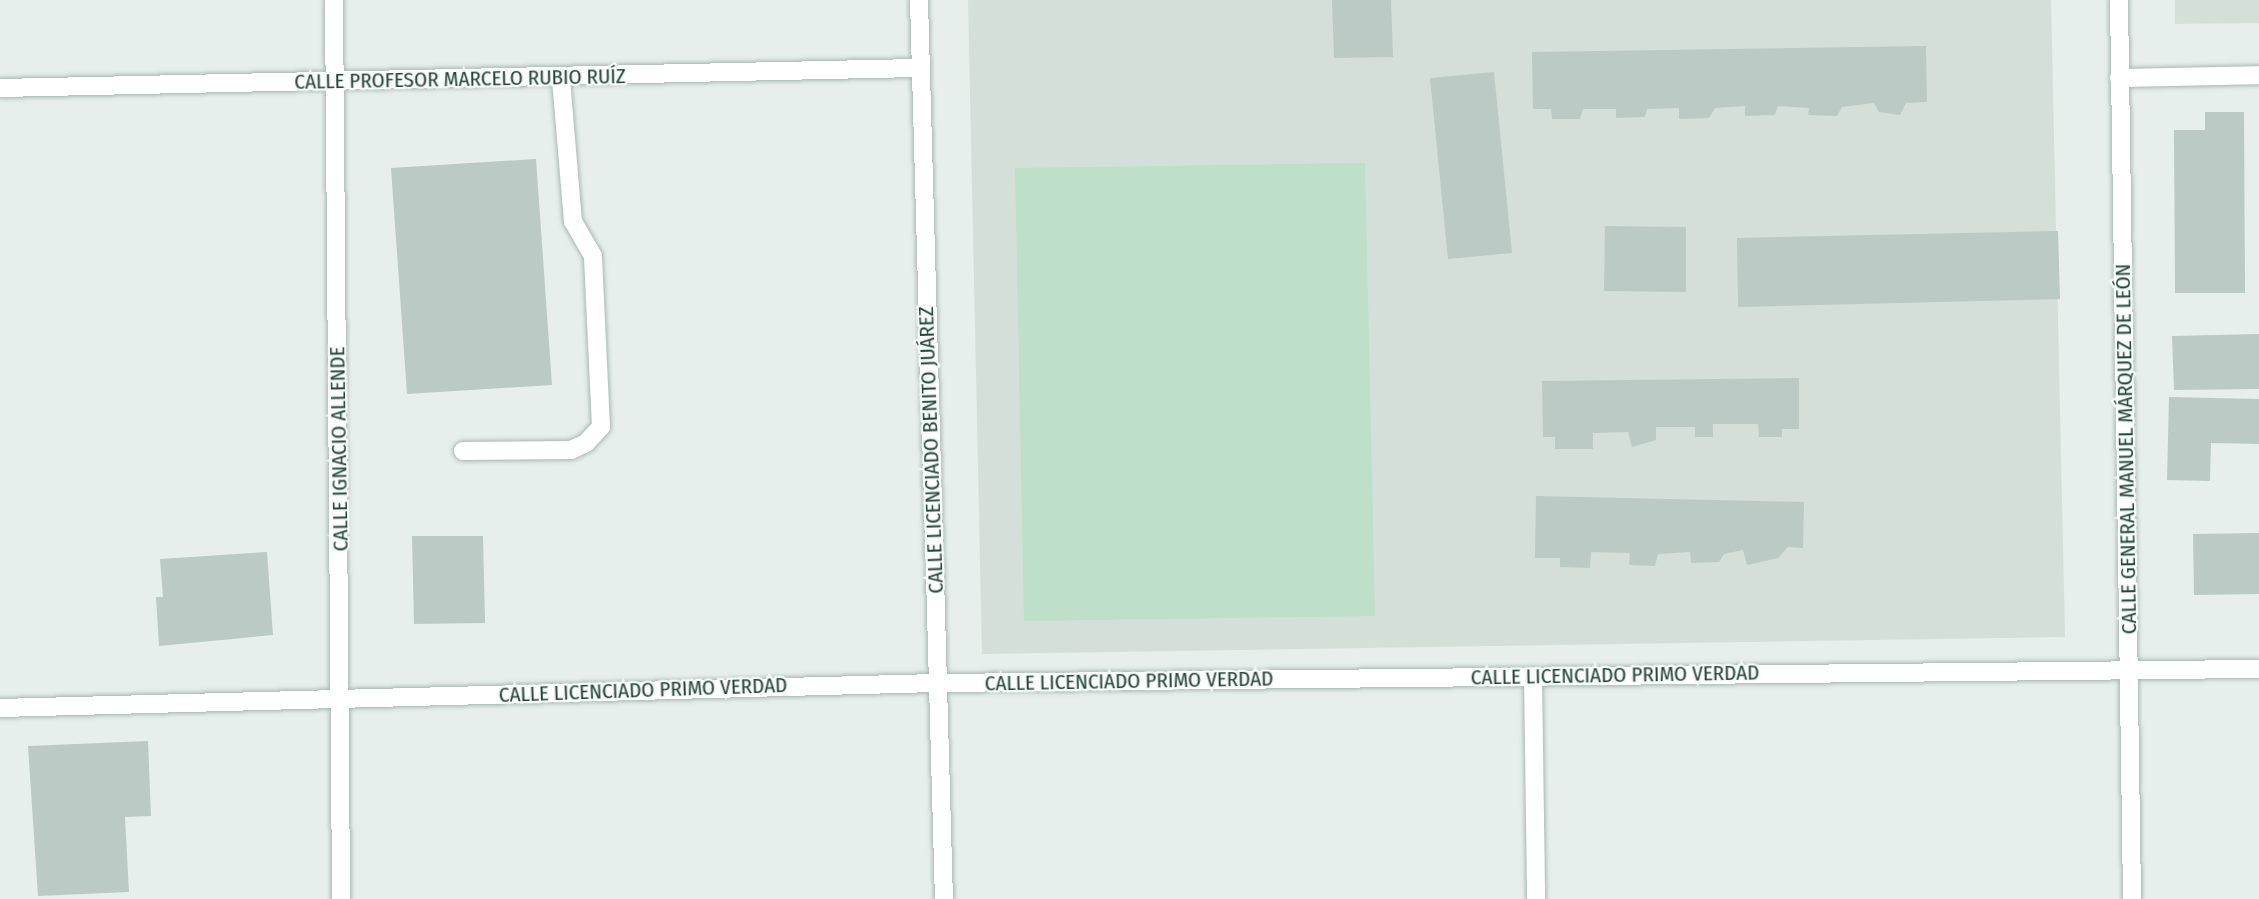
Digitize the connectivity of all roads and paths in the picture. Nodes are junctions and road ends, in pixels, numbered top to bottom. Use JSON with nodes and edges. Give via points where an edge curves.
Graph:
{"nodes":[{"id":1,"x":334,"y":0,"type":"edge"},
{"id":2,"x":919,"y":0,"type":"edge"},
{"id":3,"x":2119,"y":0,"type":"edge"},
{"id":4,"x":919,"y":68,"type":"junction"},
{"id":5,"x":2259,"y":75,"type":"edge"},
{"id":6,"x":561,"y":78,"type":"junction"},
{"id":7,"x":2119,"y":78,"type":"junction"},
{"id":8,"x":334,"y":81,"type":"junction"},
{"id":9,"x":0,"y":88,"type":"edge"},
{"id":10,"x":463,"y":451,"type":"dead end"},
{"id":11,"x":2259,"y":669,"type":"edge"},
{"id":12,"x":2131,"y":671,"type":"junction"},
{"id":13,"x":1533,"y":676,"type":"junction"},
{"id":14,"x":938,"y":683,"type":"junction"},
{"id":15,"x":341,"y":700,"type":"junction"},
{"id":16,"x":0,"y":708,"type":"edge"},
{"id":17,"x":341,"y":899,"type":"edge"},
{"id":18,"x":944,"y":899,"type":"edge"},
{"id":19,"x":1536,"y":899,"type":"edge"},
{"id":20,"x":2132,"y":899,"type":"edge"}],
"edges":[{"from":1,"to":8,"type":"street","name":"CALLE IGNACIO ALLENDE"},
{"from":2,"to":4,"type":"street","name":"CALLE LICENCIADO BENITO JUÁREZ"},
{"from":3,"to":7,"type":"street","name":"CALLE GENERAL MANUEL MÁRQUEZ DE LEÓN"},
{"from":4,"to":6,"type":"street","name":"CALLE PROFESOR MARCELO RUBIO RUÍZ"},
{"from":4,"to":14,"type":"street","name":"CALLE LICENCIADO BENITO JUÁREZ"},
{"from":5,"to":7,"type":"street"},
{"from":6,"to":8,"type":"street","name":"CALLE PROFESOR MARCELO RUBIO RUÍZ"},
{"from":6,"to":10,"type":"street","via":[[573,222],[594,256],[601,427],[586,443],[571,450]]},
{"from":7,"to":12,"type":"street","name":"CALLE GENERAL MANUEL MÁRQUEZ DE LEÓN"},
{"from":8,"to":9,"type":"street","name":"CALLE PROFESOR MARCELO RUBIO RUÍZ"},
{"from":8,"to":15,"type":"street","name":"CALLE IGNACIO ALLENDE"},
{"from":11,"to":12,"type":"street","name":"CALLE LICENCIADO PRIMO VERDAD"},
{"from":12,"to":13,"type":"street","name":"CALLE LICENCIADO PRIMO VERDAD"},
{"from":12,"to":20,"type":"street","name":"CALLE GENERAL MANUEL MÁRQUEZ DE LEÓN"},
{"from":13,"to":14,"type":"street","name":"CALLE LICENCIADO PRIMO VERDAD"},
{"from":13,"to":19,"type":"street"},
{"from":14,"to":15,"type":"street","name":"CALLE LICENCIADO PRIMO VERDAD"},
{"from":14,"to":18,"type":"street","name":"CALLE LICENCIADO BENITO JUÁREZ"},
{"from":15,"to":16,"type":"street","name":"CALLE LICENCIADO PRIMO VERDAD"},
{"from":15,"to":17,"type":"street","name":"CALLE IGNACIO ALLENDE"}]}
